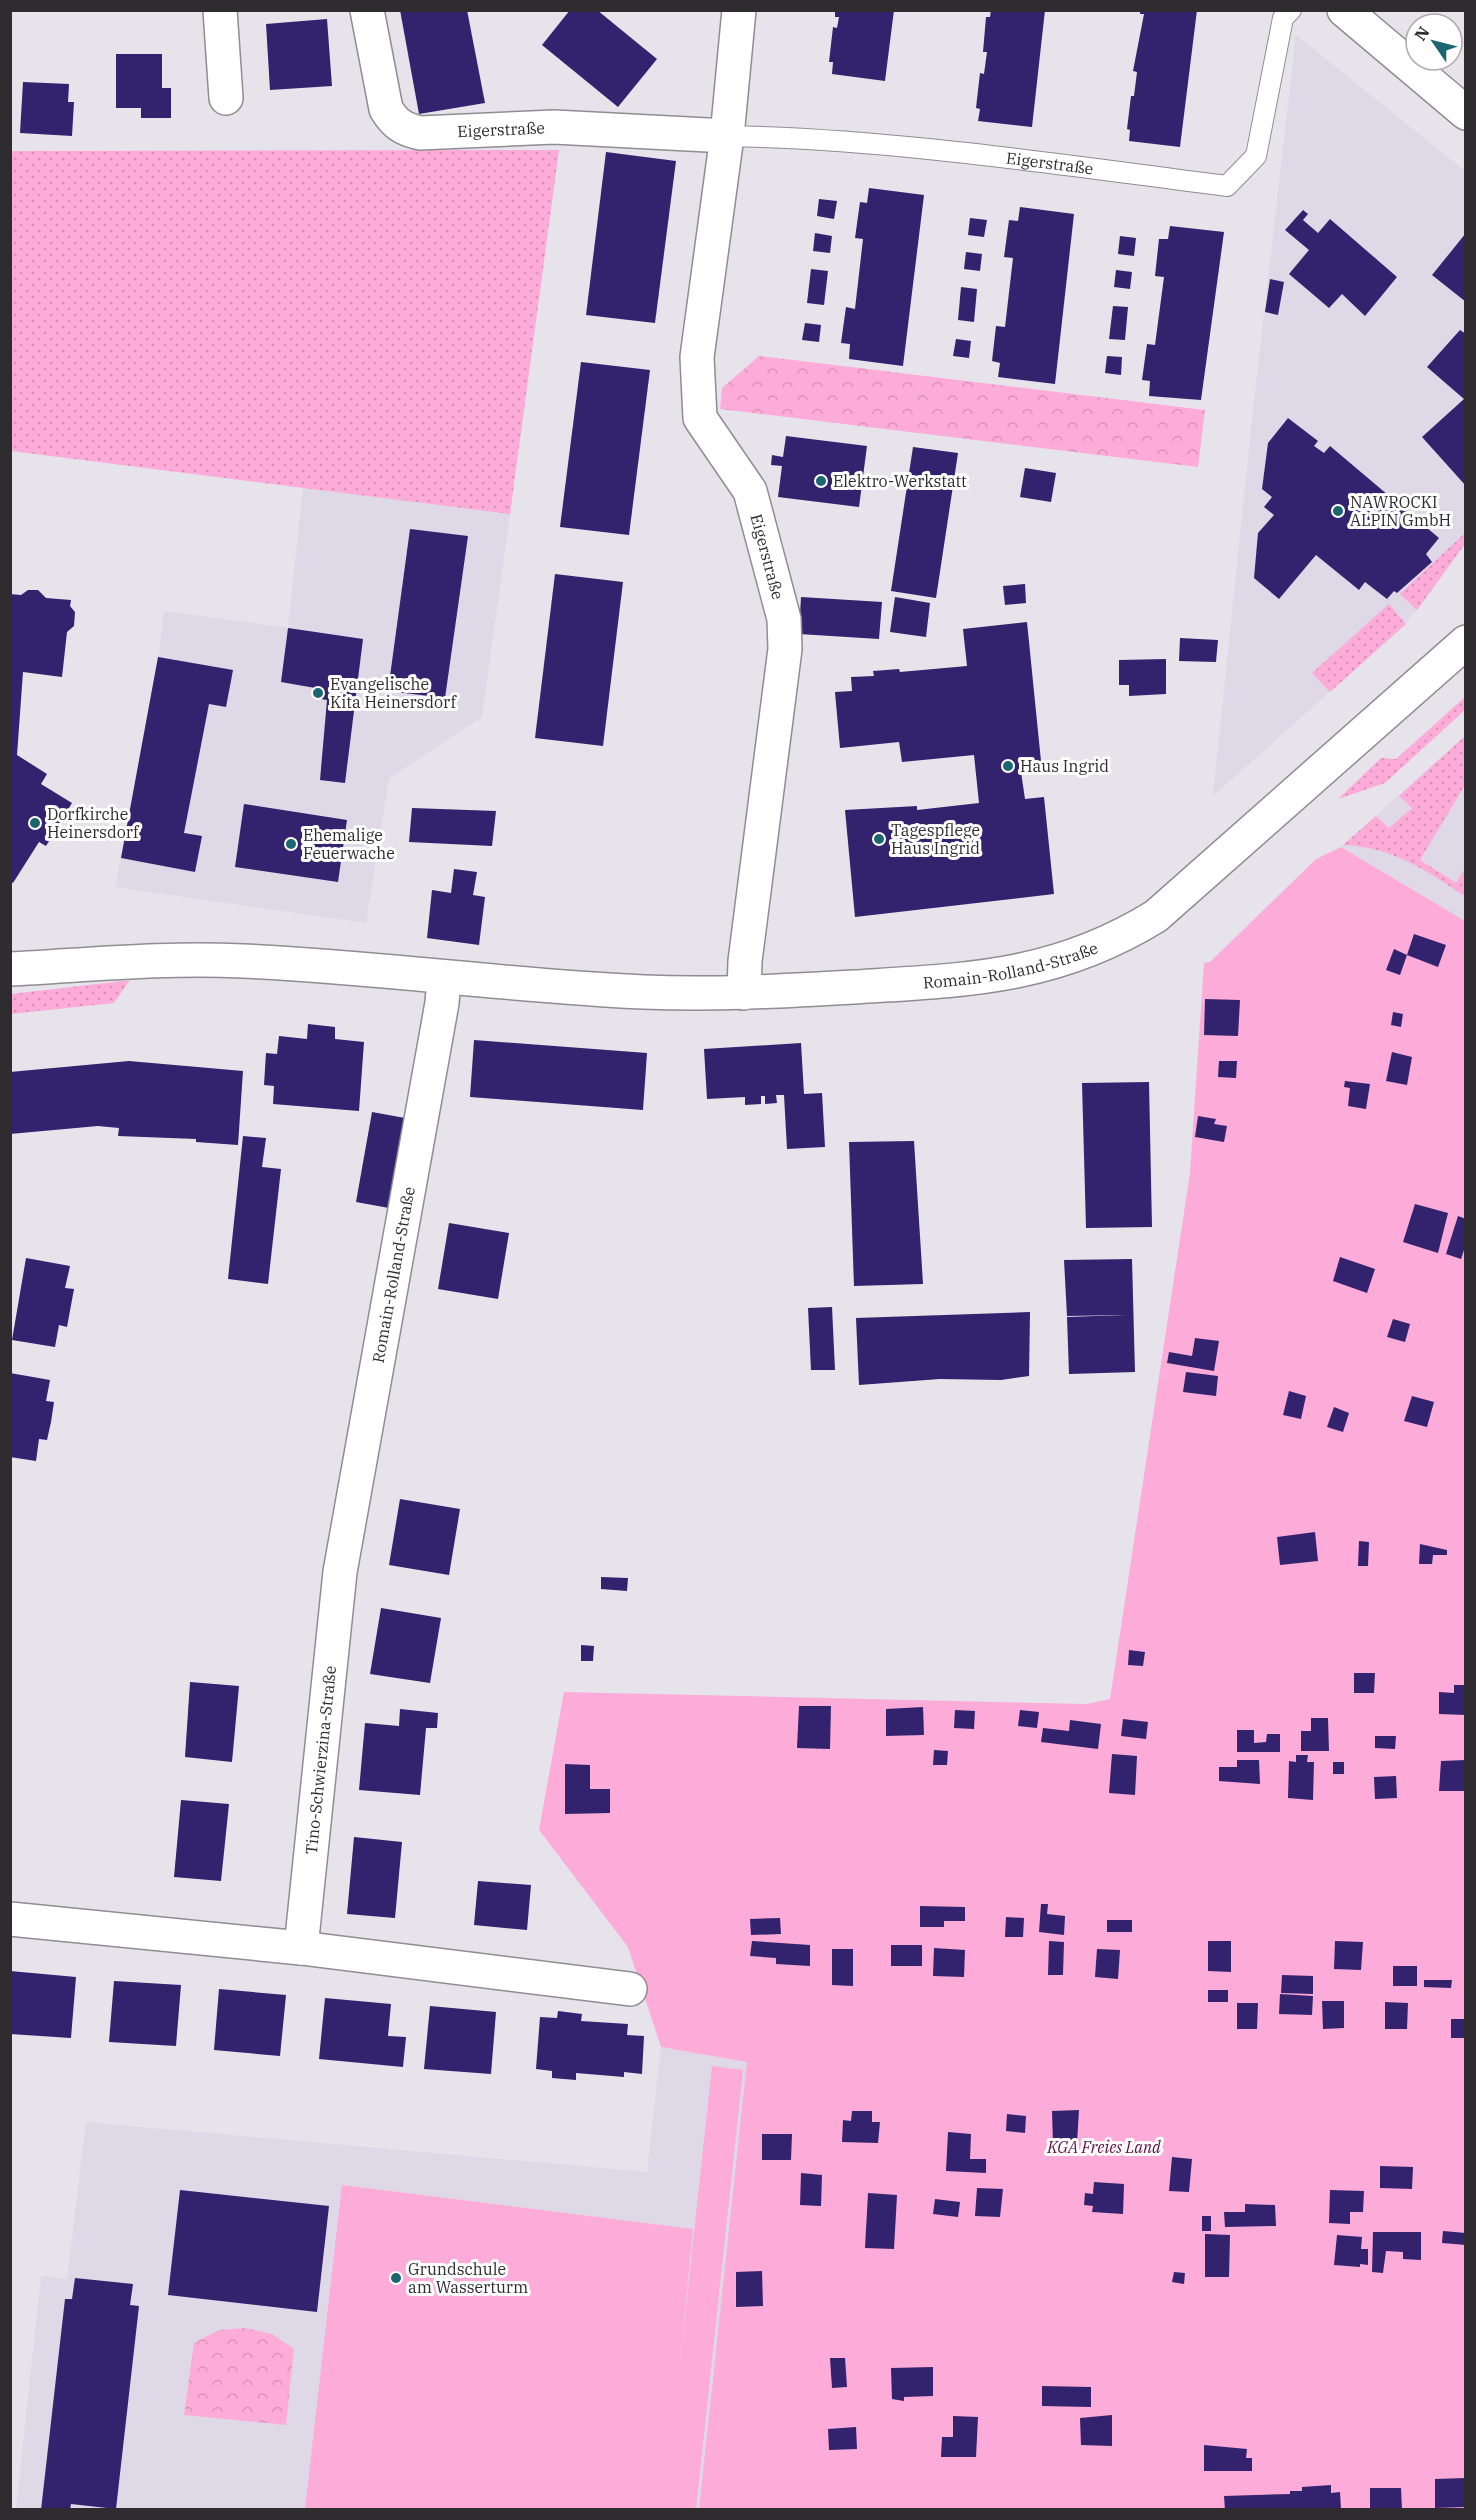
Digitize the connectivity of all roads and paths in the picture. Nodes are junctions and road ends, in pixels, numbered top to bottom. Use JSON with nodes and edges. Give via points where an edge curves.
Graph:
{"nodes":[{"id":1,"x":220,"y":10,"type":"edge"},
{"id":2,"x":367,"y":10,"type":"edge"},
{"id":3,"x":739,"y":10,"type":"edge"},
{"id":4,"x":1291,"y":10,"type":"edge"},
{"id":5,"x":1344,"y":10,"type":"edge"},
{"id":6,"x":226,"y":98,"type":"dead end"},
{"id":7,"x":1466,"y":113,"type":"edge"},
{"id":8,"x":727,"y":136,"type":"junction"},
{"id":9,"x":1466,"y":642,"type":"edge"},
{"id":10,"x":10,"y":969,"type":"edge"},
{"id":11,"x":444,"y":977,"type":"junction"},
{"id":12,"x":744,"y":993,"type":"junction"},
{"id":13,"x":340,"y":1572,"type":"joint"},
{"id":14,"x":10,"y":1919,"type":"edge"},
{"id":15,"x":301,"y":1948,"type":"junction"},
{"id":16,"x":630,"y":1989,"type":"dead end"}],
"edges":[{"from":1,"to":6,"type":"street"},
{"from":2,"to":8,"type":"street","name":"Eigerstraße","via":[[386,109],[393,122],[405,129],[420,133],[554,127]]},
{"from":3,"to":8,"type":"street","name":"Eigerstraße"},
{"from":4,"to":8,"type":"lane","name":"Eigerstraße","via":[[1283,18],[1256,156],[1227,186],[864,144]]},
{"from":5,"to":7,"type":"street"},
{"from":8,"to":12,"type":"street","name":"Eigerstraße","via":[[697,357],[700,418],[750,491],[783,620],[785,649]]},
{"from":9,"to":12,"type":"street","name":"Romain-Rolland-Straße","via":[[1156,916],[1099,948],[1012,974],[978,979]]},
{"from":10,"to":11,"type":"street","name":"Romain-Rolland-Straße","via":[[243,961]]},
{"from":11,"to":12,"type":"street","name":"Romain-Rolland-Straße","via":[[645,992]]},
{"from":11,"to":13,"type":"street","name":"Romain-Rolland-Straße"},
{"from":13,"to":15,"type":"street","name":"Tino-Schwierzina-Straße"},
{"from":14,"to":15,"type":"street"},
{"from":15,"to":16,"type":"street"}]}
